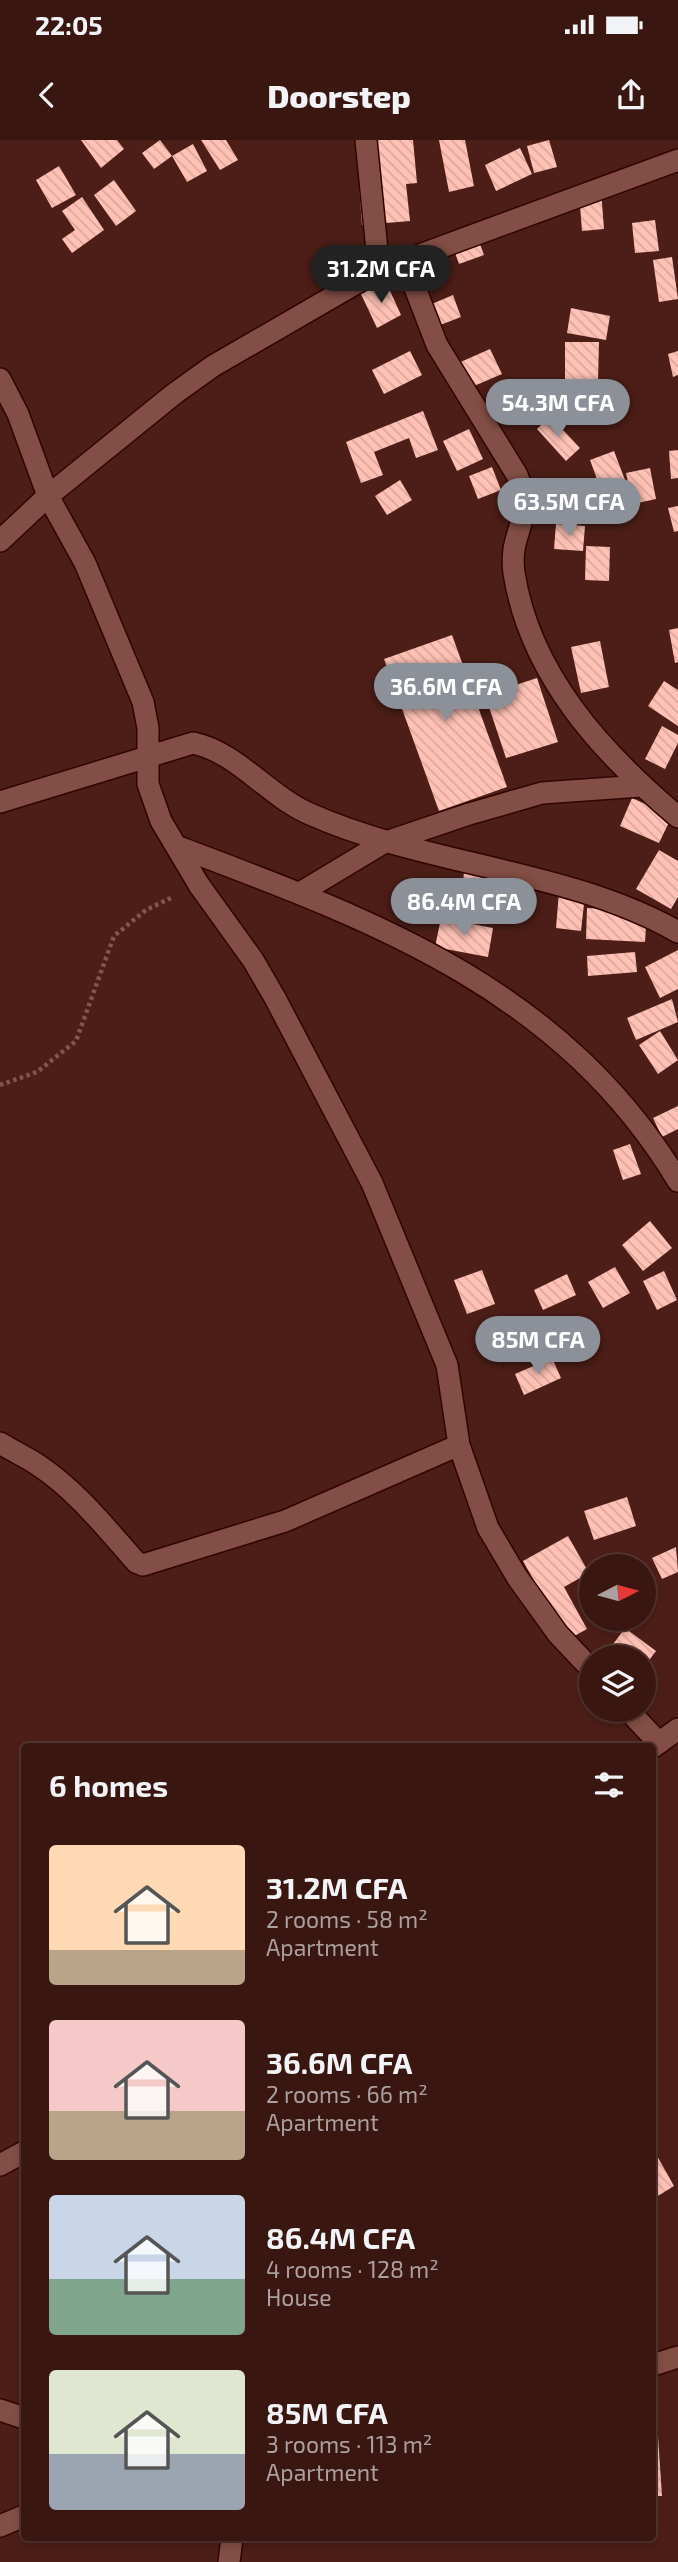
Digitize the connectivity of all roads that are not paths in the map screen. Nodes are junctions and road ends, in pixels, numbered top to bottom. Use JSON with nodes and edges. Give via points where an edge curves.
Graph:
{"nodes":[{"id":1,"x":366,"y":140,"type":"edge"},
{"id":2,"x":678,"y":160,"type":"edge"},
{"id":3,"x":405,"y":262,"type":"junction"},
{"id":4,"x":379,"y":270,"type":"junction"},
{"id":5,"x":0,"y":379,"type":"edge"},
{"id":6,"x":48,"y":496,"type":"junction"},
{"id":7,"x":0,"y":541,"type":"edge"},
{"id":8,"x":147,"y":755,"type":"junction"},
{"id":9,"x":641,"y":786,"type":"junction"},
{"id":10,"x":0,"y":802,"type":"edge"},
{"id":11,"x":678,"y":817,"type":"edge"},
{"id":12,"x":383,"y":843,"type":"junction"},
{"id":13,"x":176,"y":846,"type":"junction"},
{"id":14,"x":300,"y":893,"type":"junction"},
{"id":15,"x":678,"y":932,"type":"edge"},
{"id":16,"x":678,"y":1181,"type":"edge"},
{"id":17,"x":0,"y":1443,"type":"edge"},
{"id":18,"x":459,"y":1445,"type":"junction"},
{"id":19,"x":579,"y":1656,"type":"edge"},
{"id":20,"x":638,"y":1722,"type":"edge"},
{"id":21,"x":678,"y":1729,"type":"edge"},
{"id":22,"x":654,"y":1743,"type":"edge"},
{"id":23,"x":656,"y":1745,"type":"edge"},
{"id":24,"x":21,"y":2154,"type":"edge"},
{"id":25,"x":0,"y":2165,"type":"edge"},
{"id":26,"x":678,"y":2357,"type":"edge"},
{"id":27,"x":656,"y":2364,"type":"edge"},
{"id":28,"x":0,"y":2410,"type":"edge"},
{"id":29,"x":21,"y":2417,"type":"edge"},
{"id":30,"x":21,"y":2517,"type":"edge"},
{"id":31,"x":0,"y":2526,"type":"edge"},
{"id":32,"x":232,"y":2541,"type":"edge"},
{"id":33,"x":229,"y":2562,"type":"edge"}],
"edges":[{"from":1,"to":4,"type":"street"},
{"from":2,"to":3,"type":"street"},
{"from":3,"to":4,"type":"street"},
{"from":3,"to":9,"type":"street","via":[[437,345],[526,496],[526,511],[513,549],[514,572],[524,621],[537,653],[565,698]]},
{"from":4,"to":6,"type":"street","via":[[213,366]]},
{"from":5,"to":6,"type":"street"},
{"from":6,"to":7,"type":"street"},
{"from":6,"to":8,"type":"street","via":[[95,585],[143,702]]},
{"from":8,"to":10,"type":"street"},
{"from":8,"to":12,"type":"street","via":[[193,743],[210,747],[307,813]]},
{"from":8,"to":13,"type":"street","via":[[151,799]]},
{"from":9,"to":11,"type":"street"},
{"from":9,"to":12,"type":"street","via":[[542,793]]},
{"from":12,"to":14,"type":"street"},
{"from":12,"to":15,"type":"street","via":[[615,904]]},
{"from":13,"to":14,"type":"street"},
{"from":13,"to":18,"type":"street","via":[[270,989],[372,1183],[447,1366]]},
{"from":14,"to":16,"type":"street","via":[[449,962],[520,1008],[595,1072],[653,1140]]},
{"from":17,"to":18,"type":"street","via":[[59,1482],[143,1565],[285,1521]]},
{"from":18,"to":19,"type":"street","via":[[488,1528],[558,1634]]},
{"from":20,"to":22,"type":"street"},
{"from":21,"to":23,"type":"street"},
{"from":24,"to":25,"type":"street"},
{"from":26,"to":27,"type":"street"},
{"from":28,"to":29,"type":"street"},
{"from":30,"to":31,"type":"street"},
{"from":32,"to":33,"type":"street"}]}
